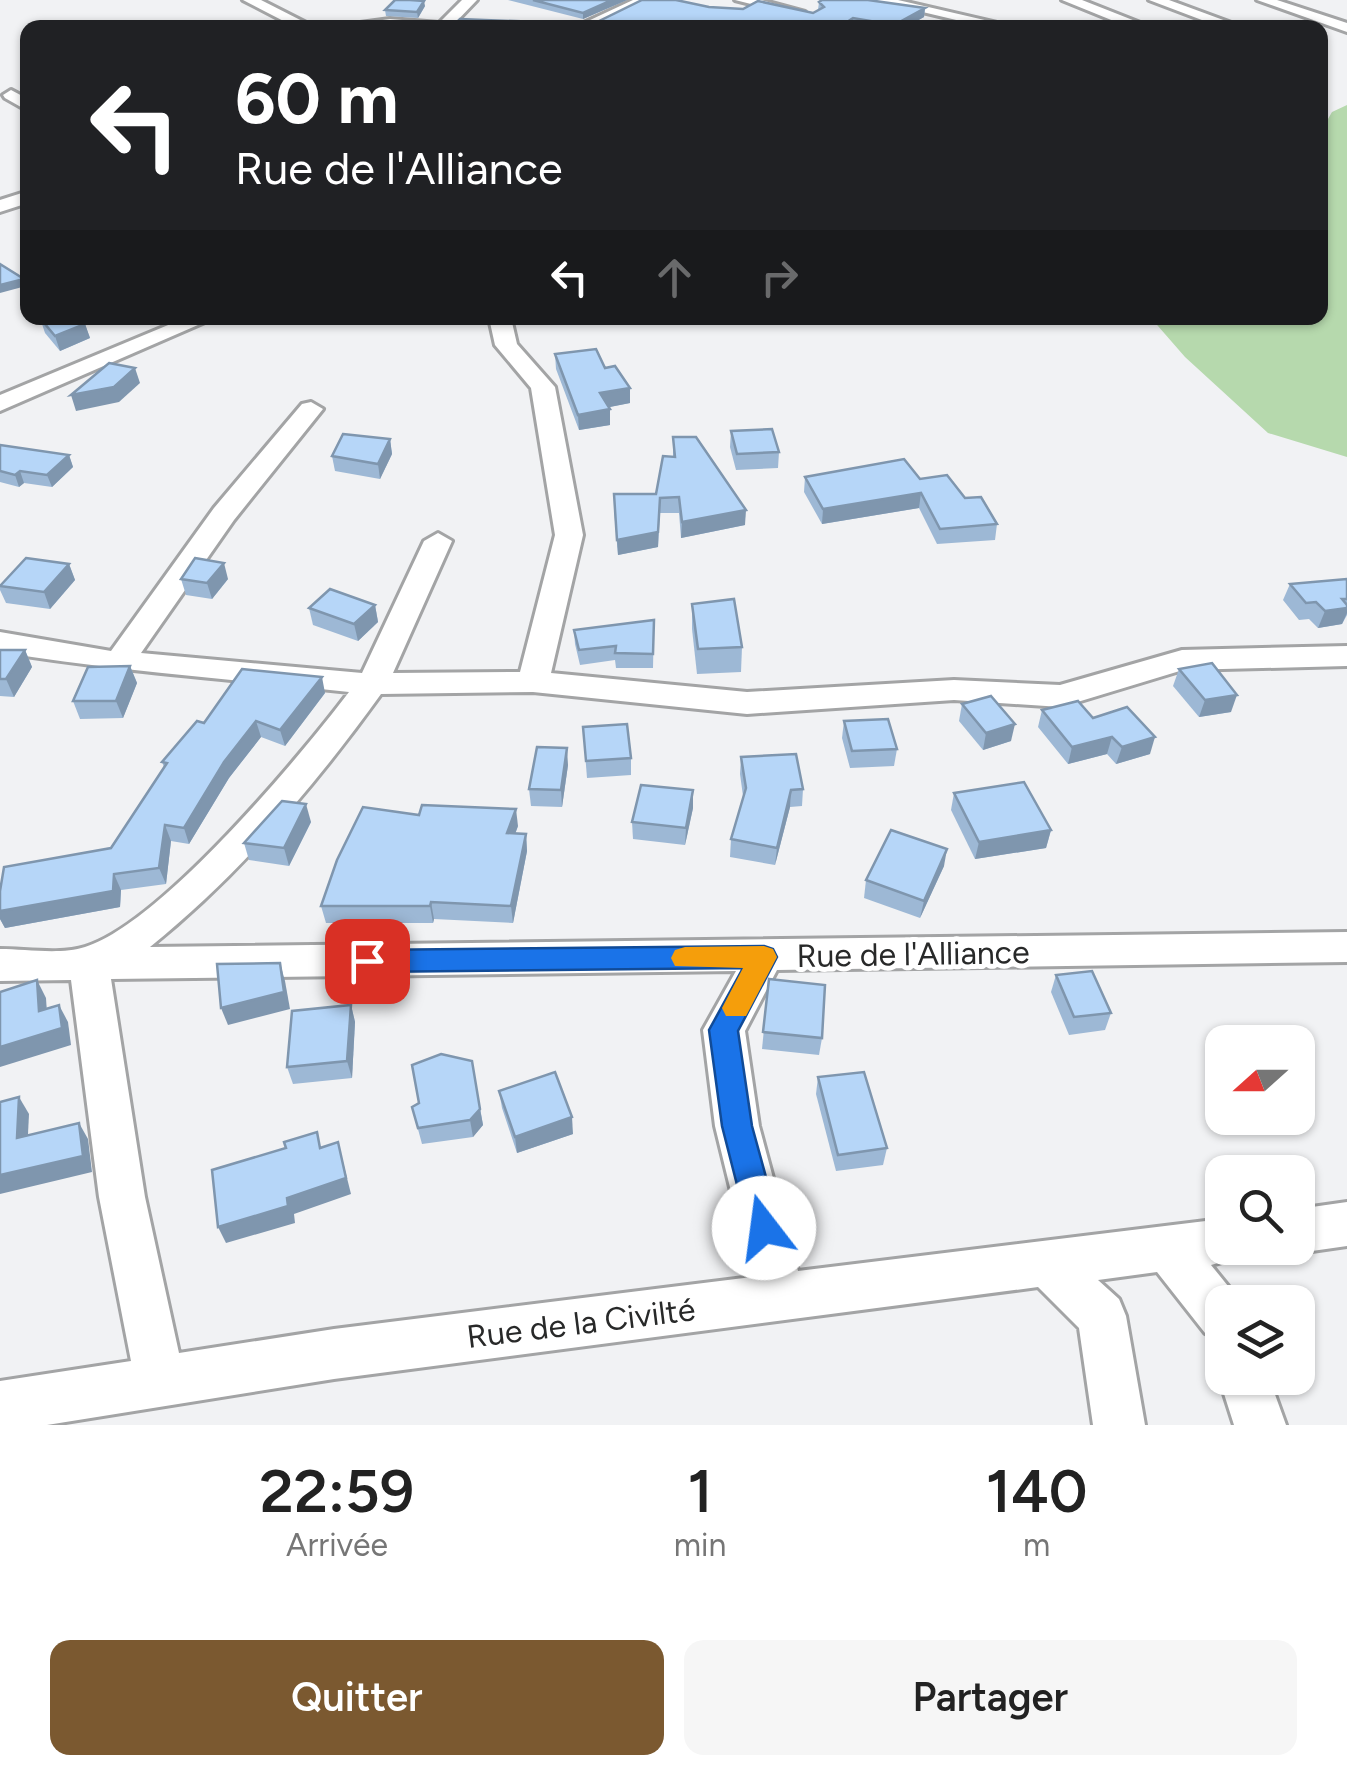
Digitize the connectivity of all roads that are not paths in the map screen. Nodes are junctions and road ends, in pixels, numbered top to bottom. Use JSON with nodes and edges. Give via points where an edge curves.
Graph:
{"nodes":[{"id":1,"x":250,"y":0,"type":"edge"},
{"id":2,"x":470,"y":0,"type":"edge"},
{"id":3,"x":644,"y":0,"type":"edge"},
{"id":4,"x":742,"y":0,"type":"edge"},
{"id":5,"x":879,"y":0,"type":"edge"},
{"id":6,"x":1069,"y":0,"type":"edge"},
{"id":7,"x":1156,"y":0,"type":"edge"},
{"id":8,"x":1264,"y":0,"type":"edge"},
{"id":9,"x":292,"y":20,"type":"edge"},
{"id":10,"x":453,"y":20,"type":"edge"},
{"id":11,"x":598,"y":20,"type":"edge"},
{"id":12,"x":805,"y":20,"type":"edge"},
{"id":13,"x":974,"y":20,"type":"edge"},
{"id":14,"x":1124,"y":20,"type":"edge"},
{"id":15,"x":1215,"y":20,"type":"edge"},
{"id":16,"x":1323,"y":20,"type":"edge"},
{"id":17,"x":12,"y":95,"type":"dead end"},
{"id":18,"x":20,"y":100,"type":"edge"},
{"id":19,"x":186,"y":325,"type":"edge"},
{"id":20,"x":502,"y":325,"type":"edge"},
{"id":21,"x":0,"y":404,"type":"edge"},
{"id":22,"x":311,"y":409,"type":"dead end"},
{"id":23,"x":438,"y":541,"type":"dead end"},
{"id":24,"x":0,"y":642,"type":"edge"},
{"id":25,"x":1347,"y":656,"type":"edge"},
{"id":26,"x":120,"y":662,"type":"junction"},
{"id":27,"x":533,"y":682,"type":"junction"},
{"id":28,"x":372,"y":684,"type":"junction"},
{"id":29,"x":1347,"y":947,"type":"edge"},
{"id":30,"x":764,"y":957,"type":"junction"},
{"id":31,"x":89,"y":964,"type":"junction"},
{"id":32,"x":0,"y":965,"type":"edge"},
{"id":33,"x":1347,"y":1224,"type":"edge"},
{"id":34,"x":1315,"y":1228,"type":"edge"},
{"id":35,"x":1205,"y":1243,"type":"edge"},
{"id":36,"x":1167,"y":1248,"type":"junction"},
{"id":37,"x":1045,"y":1262,"type":"junction"},
{"id":38,"x":1205,"y":1295,"type":"edge"},
{"id":39,"x":782,"y":1297,"type":"junction"},
{"id":40,"x":160,"y":1382,"type":"junction"},
{"id":41,"x":1250,"y":1395,"type":"edge"},
{"id":42,"x":0,"y":1407,"type":"edge"},
{"id":43,"x":1119,"y":1425,"type":"edge"},
{"id":44,"x":1260,"y":1425,"type":"edge"}],
"edges":[{"from":1,"to":9,"type":"street"},
{"from":2,"to":10,"type":"street"},
{"from":3,"to":11,"type":"street"},
{"from":4,"to":12,"type":"street","via":[[813,14]]},
{"from":5,"to":13,"type":"street"},
{"from":6,"to":14,"type":"street"},
{"from":7,"to":15,"type":"street"},
{"from":8,"to":16,"type":"street"},
{"from":17,"to":18,"type":"street"},
{"from":19,"to":21,"type":"street"},
{"from":20,"to":27,"type":"street","via":[[506,345],[543,387],[568,535]]},
{"from":22,"to":26,"type":"street","via":[[224,514]]},
{"from":23,"to":28,"type":"street"},
{"from":24,"to":26,"type":"street"},
{"from":25,"to":27,"type":"street","via":[[1182,660],[1061,696],[954,690],[747,703]]},
{"from":26,"to":28,"type":"street"},
{"from":27,"to":28,"type":"street"},
{"from":28,"to":31,"type":"street","via":[[307,771],[180,902]]},
{"from":29,"to":30,"type":"street","name":"Rue de l'Alliance"},
{"from":30,"to":31,"type":"street","name":"Rue de l'Alliance"},
{"from":30,"to":39,"type":"street","via":[[724,1030],[737,1126]]},
{"from":31,"to":32,"type":"street","name":"Rue de l'Alliance"},
{"from":31,"to":40,"type":"street","via":[[122,1197]]},
{"from":33,"to":34,"type":"street"},
{"from":35,"to":36,"type":"street","name":"Rue de la Civilté"},
{"from":36,"to":37,"type":"street","name":"Rue de la Civilté"},
{"from":36,"to":38,"type":"street"},
{"from":37,"to":39,"type":"street","name":"Rue de la Civilté"},
{"from":37,"to":43,"type":"street","via":[[1102,1316]]},
{"from":39,"to":40,"type":"street","name":"Rue de la Civilté"},
{"from":40,"to":42,"type":"street","name":"Rue de la Civilté"},
{"from":41,"to":44,"type":"street"}]}
